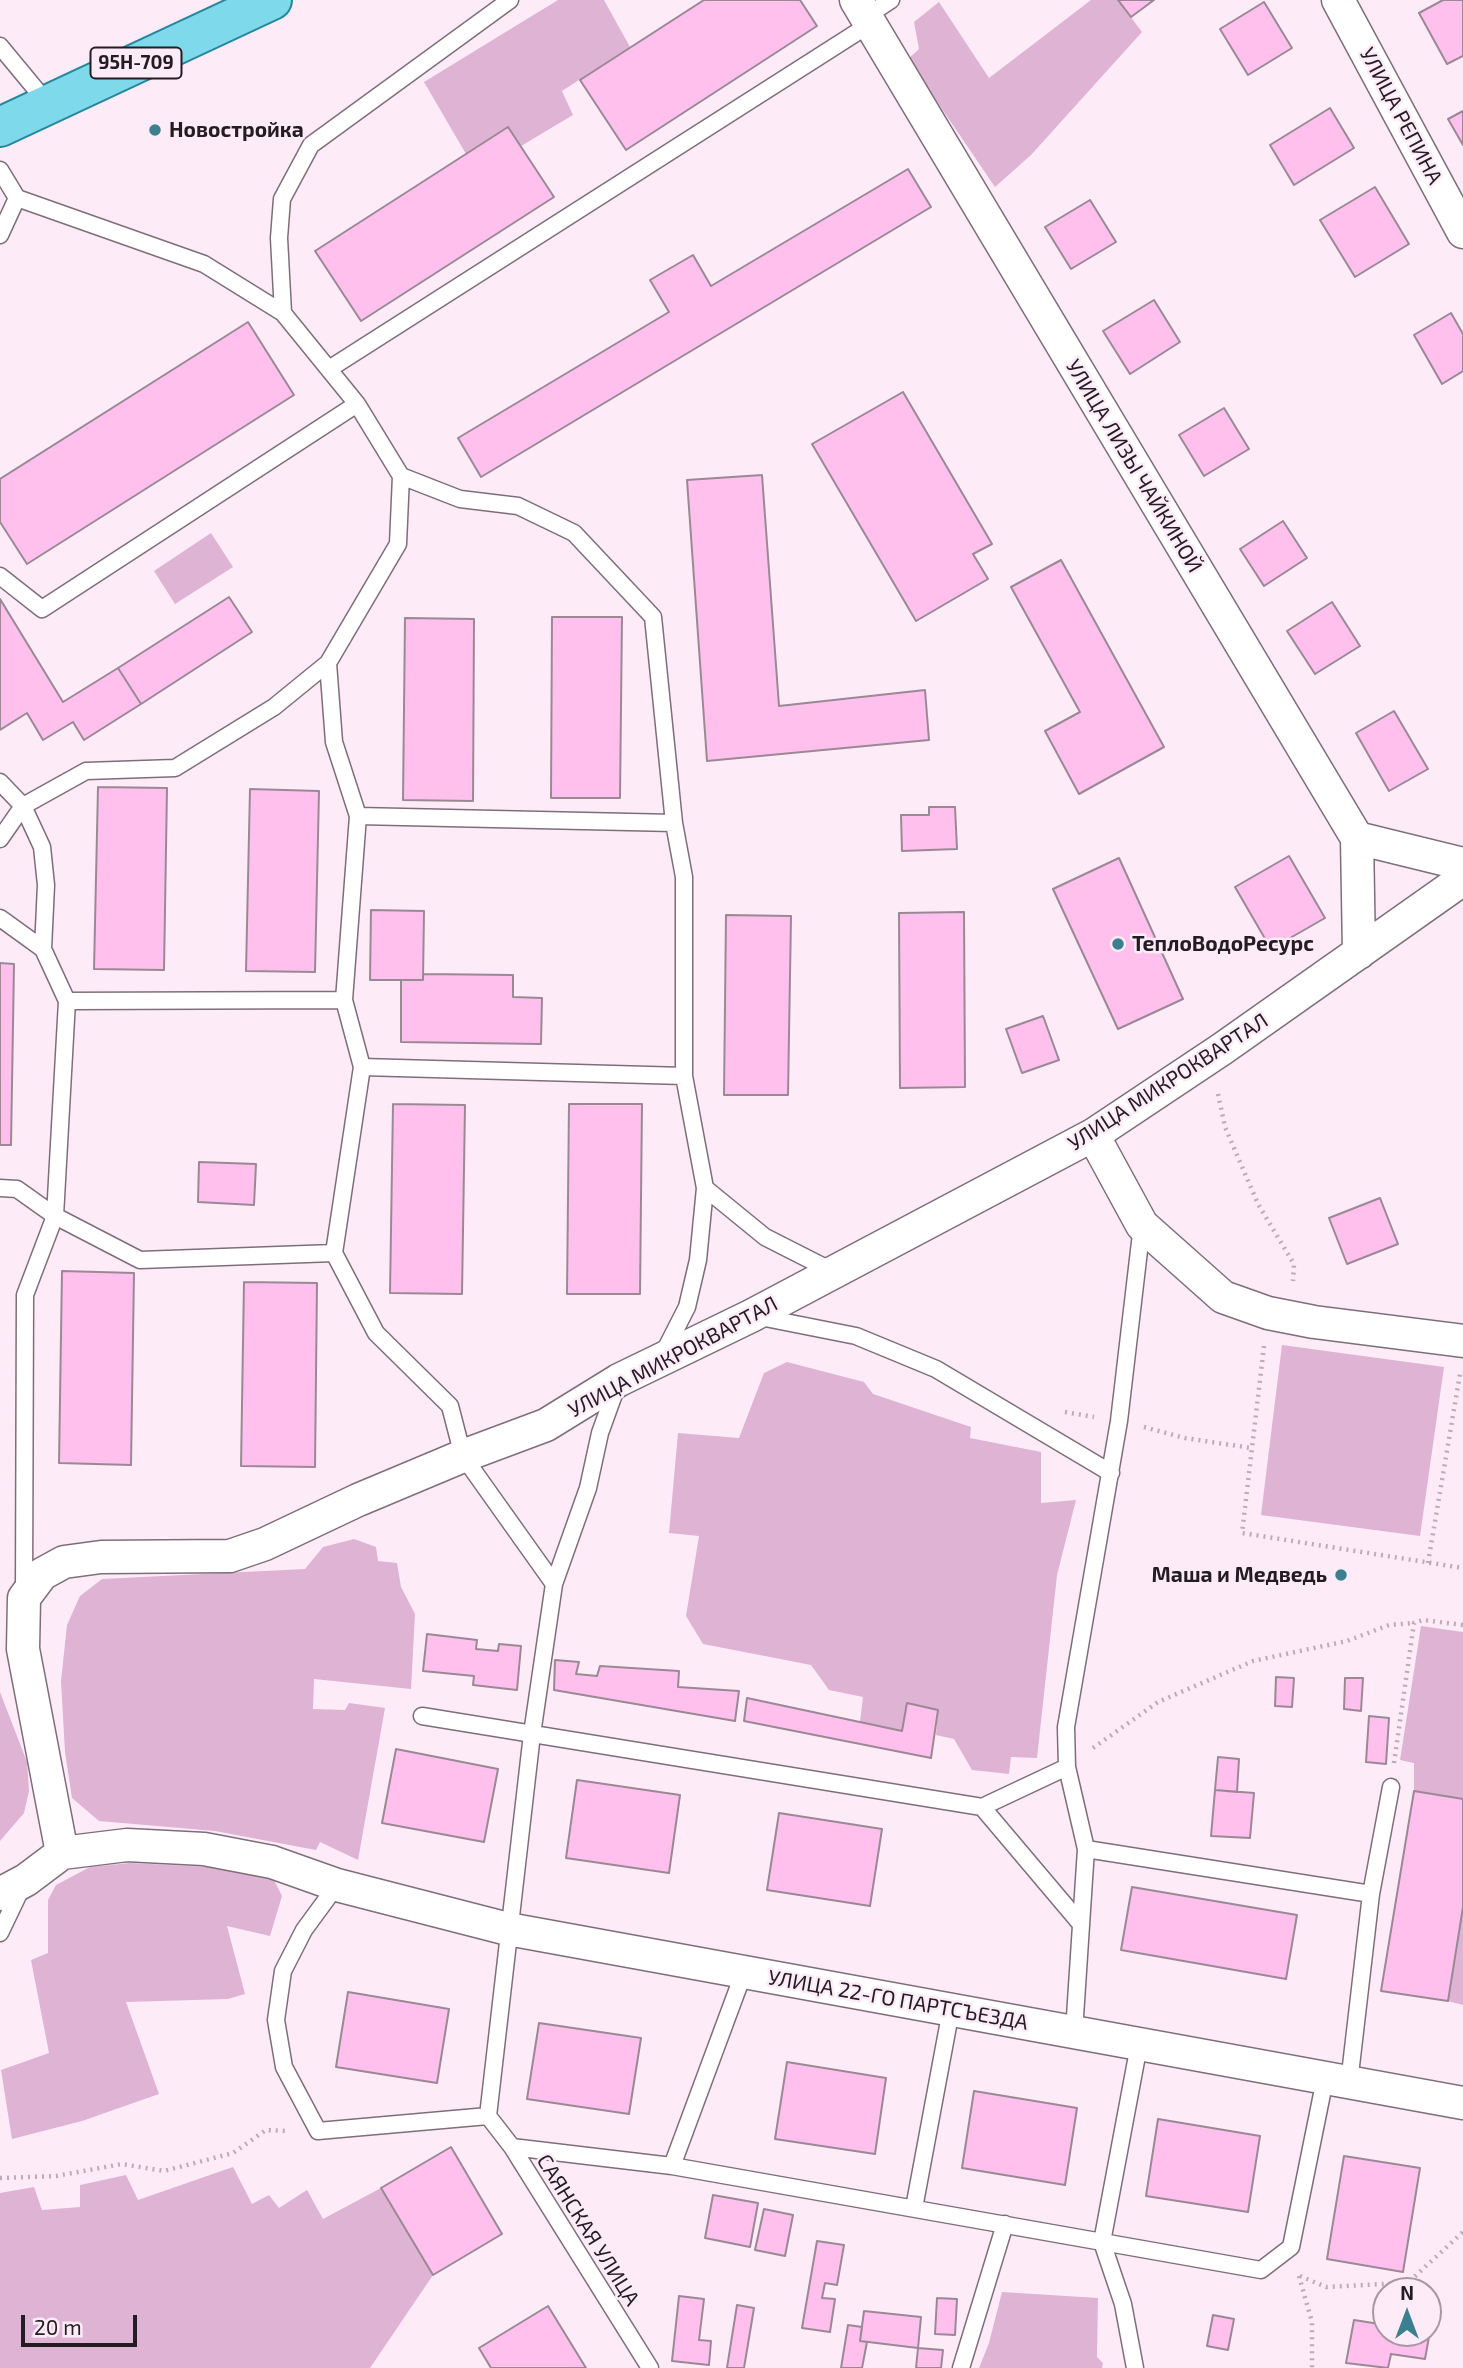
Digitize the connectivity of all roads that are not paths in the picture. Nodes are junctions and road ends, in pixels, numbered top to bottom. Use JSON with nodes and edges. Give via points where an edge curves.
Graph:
{"nodes":[{"id":1,"x":272,"y":0,"type":"edge"},
{"id":2,"x":510,"y":0,"type":"edge"},
{"id":3,"x":1338,"y":0,"type":"edge"},
{"id":4,"x":870,"y":10,"type":"edge"},
{"id":5,"x":0,"y":46,"type":"edge"},
{"id":6,"x":48,"y":104,"type":"junction"},
{"id":7,"x":0,"y":127,"type":"edge"},
{"id":8,"x":0,"y":170,"type":"edge"},
{"id":9,"x":17,"y":198,"type":"junction"},
{"id":10,"x":1463,"y":232,"type":"edge"},
{"id":11,"x":0,"y":235,"type":"edge"},
{"id":12,"x":283,"y":313,"type":"junction"},
{"id":13,"x":329,"y":369,"type":"junction"},
{"id":14,"x":357,"y":404,"type":"junction"},
{"id":15,"x":401,"y":476,"type":"junction"},
{"id":16,"x":0,"y":576,"type":"edge"},
{"id":17,"x":328,"y":663,"type":"junction"},
{"id":18,"x":0,"y":782,"type":"edge"},
{"id":19,"x":23,"y":806,"type":"junction"},
{"id":20,"x":358,"y":816,"type":"junction"},
{"id":21,"x":674,"y":823,"type":"junction"},
{"id":22,"x":1357,"y":838,"type":"junction"},
{"id":23,"x":0,"y":839,"type":"edge"},
{"id":24,"x":1463,"y":864,"type":"edge"},
{"id":25,"x":1463,"y":880,"type":"edge"},
{"id":26,"x":0,"y":918,"type":"edge"},
{"id":27,"x":43,"y":949,"type":"junction"},
{"id":28,"x":1359,"y":953,"type":"junction"},
{"id":29,"x":344,"y":1000,"type":"junction"},
{"id":30,"x":67,"y":1001,"type":"junction"},
{"id":31,"x":362,"y":1067,"type":"junction"},
{"id":32,"x":684,"y":1076,"type":"junction"},
{"id":33,"x":1093,"y":1135,"type":"junction"},
{"id":34,"x":0,"y":1188,"type":"edge"},
{"id":35,"x":705,"y":1188,"type":"junction"},
{"id":36,"x":55,"y":1216,"type":"junction"},
{"id":37,"x":1142,"y":1225,"type":"junction"},
{"id":38,"x":334,"y":1252,"type":"junction"},
{"id":39,"x":832,"y":1271,"type":"junction"},
{"id":40,"x":751,"y":1316,"type":"junction"},
{"id":41,"x":1463,"y":1340,"type":"edge"},
{"id":42,"x":659,"y":1361,"type":"junction"},
{"id":43,"x":619,"y":1380,"type":"junction"},
{"id":44,"x":463,"y":1456,"type":"junction"},
{"id":45,"x":1111,"y":1473,"type":"junction"},
{"id":46,"x":554,"y":1584,"type":"junction"},
{"id":47,"x":24,"y":1598,"type":"junction"},
{"id":48,"x":422,"y":1716,"type":"dead end"},
{"id":49,"x":532,"y":1734,"type":"junction"},
{"id":50,"x":1067,"y":1767,"type":"junction"},
{"id":51,"x":1391,"y":1787,"type":"road end"},
{"id":52,"x":982,"y":1807,"type":"junction"},
{"id":53,"x":1086,"y":1849,"type":"junction"},
{"id":54,"x":62,"y":1853,"type":"junction"},
{"id":55,"x":337,"y":1885,"type":"junction"},
{"id":56,"x":13,"y":1887,"type":"edge"},
{"id":57,"x":1371,"y":1894,"type":"junction"},
{"id":58,"x":1080,"y":1923,"type":"junction"},
{"id":59,"x":508,"y":1928,"type":"junction"},
{"id":60,"x":0,"y":1933,"type":"edge"},
{"id":61,"x":744,"y":1972,"type":"junction"},
{"id":62,"x":951,"y":2010,"type":"junction"},
{"id":63,"x":1074,"y":2032,"type":"junction"},
{"id":64,"x":1139,"y":2045,"type":"junction"},
{"id":65,"x":1337,"y":2081,"type":"junction"},
{"id":66,"x":1463,"y":2103,"type":"edge"},
{"id":67,"x":488,"y":2116,"type":"junction"},
{"id":68,"x":512,"y":2147,"type":"junction"},
{"id":69,"x":672,"y":2166,"type":"junction"},
{"id":70,"x":914,"y":2208,"type":"junction"},
{"id":71,"x":1005,"y":2224,"type":"junction"},
{"id":72,"x":1102,"y":2242,"type":"junction"},
{"id":73,"x":650,"y":2368,"type":"edge"},
{"id":74,"x":961,"y":2368,"type":"edge"},
{"id":75,"x":1135,"y":2368,"type":"edge"}],
"edges":[{"from":1,"to":6,"type":"main road","number":"95Н-709"},
{"from":2,"to":12,"type":"lane","via":[[311,145],[282,199]]},
{"from":3,"to":10,"type":"street","name":"УЛИЦА РЕПИНА"},
{"from":4,"to":13,"type":"lane"},
{"from":4,"to":22,"type":"street","name":"УЛИЦА ЛИЗЫ ЧАЙКИНОЙ"},
{"from":5,"to":6,"type":"lane"},
{"from":6,"to":7,"type":"main road","number":"95Н-709"},
{"from":8,"to":9,"type":"lane"},
{"from":9,"to":11,"type":"lane"},
{"from":9,"to":12,"type":"lane","via":[[204,264]]},
{"from":12,"to":13,"type":"lane"},
{"from":13,"to":14,"type":"lane"},
{"from":14,"to":15,"type":"lane"},
{"from":14,"to":16,"type":"lane","via":[[42,609]]},
{"from":15,"to":17,"type":"lane","via":[[398,544]]},
{"from":15,"to":21,"type":"lane","via":[[460,499],[517,506],[574,533],[653,617]]},
{"from":17,"to":19,"type":"lane","via":[[274,707],[175,768],[86,771]]},
{"from":17,"to":20,"type":"lane","via":[[334,742]]},
{"from":18,"to":19,"type":"lane"},
{"from":19,"to":23,"type":"lane"},
{"from":19,"to":27,"type":"lane","via":[[42,848],[46,885]]},
{"from":20,"to":21,"type":"lane"},
{"from":20,"to":29,"type":"lane"},
{"from":21,"to":32,"type":"lane","via":[[684,877]]},
{"from":22,"to":24,"type":"street"},
{"from":22,"to":28,"type":"street"},
{"from":25,"to":28,"type":"street","name":"УЛИЦА МИКРОКВАРТАЛ"},
{"from":26,"to":27,"type":"lane"},
{"from":27,"to":30,"type":"lane"},
{"from":28,"to":33,"type":"street","name":"УЛИЦА МИКРОКВАРТАЛ"},
{"from":29,"to":30,"type":"lane"},
{"from":29,"to":31,"type":"lane"},
{"from":30,"to":36,"type":"lane"},
{"from":31,"to":32,"type":"lane"},
{"from":31,"to":38,"type":"lane"},
{"from":32,"to":35,"type":"lane"},
{"from":33,"to":37,"type":"street"},
{"from":33,"to":39,"type":"street","name":"УЛИЦА МИКРОКВАРТАЛ"},
{"from":34,"to":36,"type":"lane","via":[[17,1189]]},
{"from":35,"to":39,"type":"lane","via":[[765,1237]]},
{"from":35,"to":42,"type":"lane","via":[[698,1260],[687,1307]]},
{"from":36,"to":38,"type":"lane","via":[[140,1260]]},
{"from":36,"to":47,"type":"lane","via":[[26,1295]]},
{"from":37,"to":41,"type":"street","via":[[1223,1297],[1268,1313],[1314,1322]]},
{"from":37,"to":45,"type":"lane"},
{"from":38,"to":44,"type":"lane","via":[[376,1332],[450,1406]]},
{"from":39,"to":40,"type":"street","name":"УЛИЦА МИКРОКВАРТАЛ"},
{"from":40,"to":42,"type":"street","name":"УЛИЦА МИКРОКВАРТАЛ"},
{"from":40,"to":45,"type":"lane","via":[[856,1336],[936,1369]]},
{"from":42,"to":43,"type":"street","name":"УЛИЦА МИКРОКВАРТАЛ"},
{"from":43,"to":44,"type":"street","name":"УЛИЦА МИКРОКВАРТАЛ","via":[[546,1425]]},
{"from":43,"to":46,"type":"lane","via":[[600,1433],[589,1488]]},
{"from":44,"to":46,"type":"lane"},
{"from":44,"to":47,"type":"street","name":"УЛИЦА МИКРОКВАРТАЛ","via":[[230,1556],[101,1557],[64,1562],[41,1574]]},
{"from":45,"to":50,"type":"lane","via":[[1066,1727]]},
{"from":46,"to":49,"type":"lane"},
{"from":47,"to":54,"type":"street","via":[[23,1649]]},
{"from":48,"to":49,"type":"lane"},
{"from":49,"to":52,"type":"lane"},
{"from":49,"to":59,"type":"lane"},
{"from":50,"to":52,"type":"lane"},
{"from":50,"to":53,"type":"lane"},
{"from":51,"to":57,"type":"lane"},
{"from":52,"to":58,"type":"lane"},
{"from":53,"to":57,"type":"lane"},
{"from":53,"to":58,"type":"lane"},
{"from":54,"to":55,"type":"street","name":"УЛИЦА 22-ГО ПАРТСЪЕЗДА","via":[[127,1845],[204,1849],[272,1862]]},
{"from":54,"to":56,"type":"street"},
{"from":55,"to":59,"type":"street","name":"УЛИЦА 22-ГО ПАРТСЪЕЗДА"},
{"from":55,"to":67,"type":"lane","via":[[304,1930],[283,1971],[276,2020],[284,2067],[318,2131]]},
{"from":56,"to":60,"type":"lane"},
{"from":57,"to":65,"type":"lane"},
{"from":58,"to":63,"type":"lane"},
{"from":59,"to":61,"type":"street","name":"УЛИЦА 22-ГО ПАРТСЪЕЗДА"},
{"from":59,"to":67,"type":"lane"},
{"from":61,"to":62,"type":"street","name":"УЛИЦА 22-ГО ПАРТСЪЕЗДА"},
{"from":61,"to":69,"type":"lane"},
{"from":62,"to":63,"type":"street","name":"УЛИЦА 22-ГО ПАРТСЪЕЗДА"},
{"from":62,"to":70,"type":"lane"},
{"from":63,"to":64,"type":"street","name":"УЛИЦА 22-ГО ПАРТСЪЕЗДА"},
{"from":64,"to":65,"type":"street","name":"УЛИЦА 22-ГО ПАРТСЪЕЗДА"},
{"from":64,"to":72,"type":"lane"},
{"from":65,"to":66,"type":"street","name":"УЛИЦА 22-ГО ПАРТСЪЕЗДА"},
{"from":65,"to":72,"type":"lane","via":[[1291,2246],[1261,2270]]},
{"from":67,"to":68,"type":"lane","name":"САЯНСКАЯ УЛИЦА"},
{"from":68,"to":69,"type":"lane"},
{"from":68,"to":73,"type":"lane","name":"САЯНСКАЯ УЛИЦА"},
{"from":69,"to":70,"type":"lane"},
{"from":70,"to":71,"type":"lane"},
{"from":71,"to":72,"type":"lane"},
{"from":71,"to":74,"type":"lane"},
{"from":72,"to":75,"type":"lane","via":[[1123,2304]]}]}
